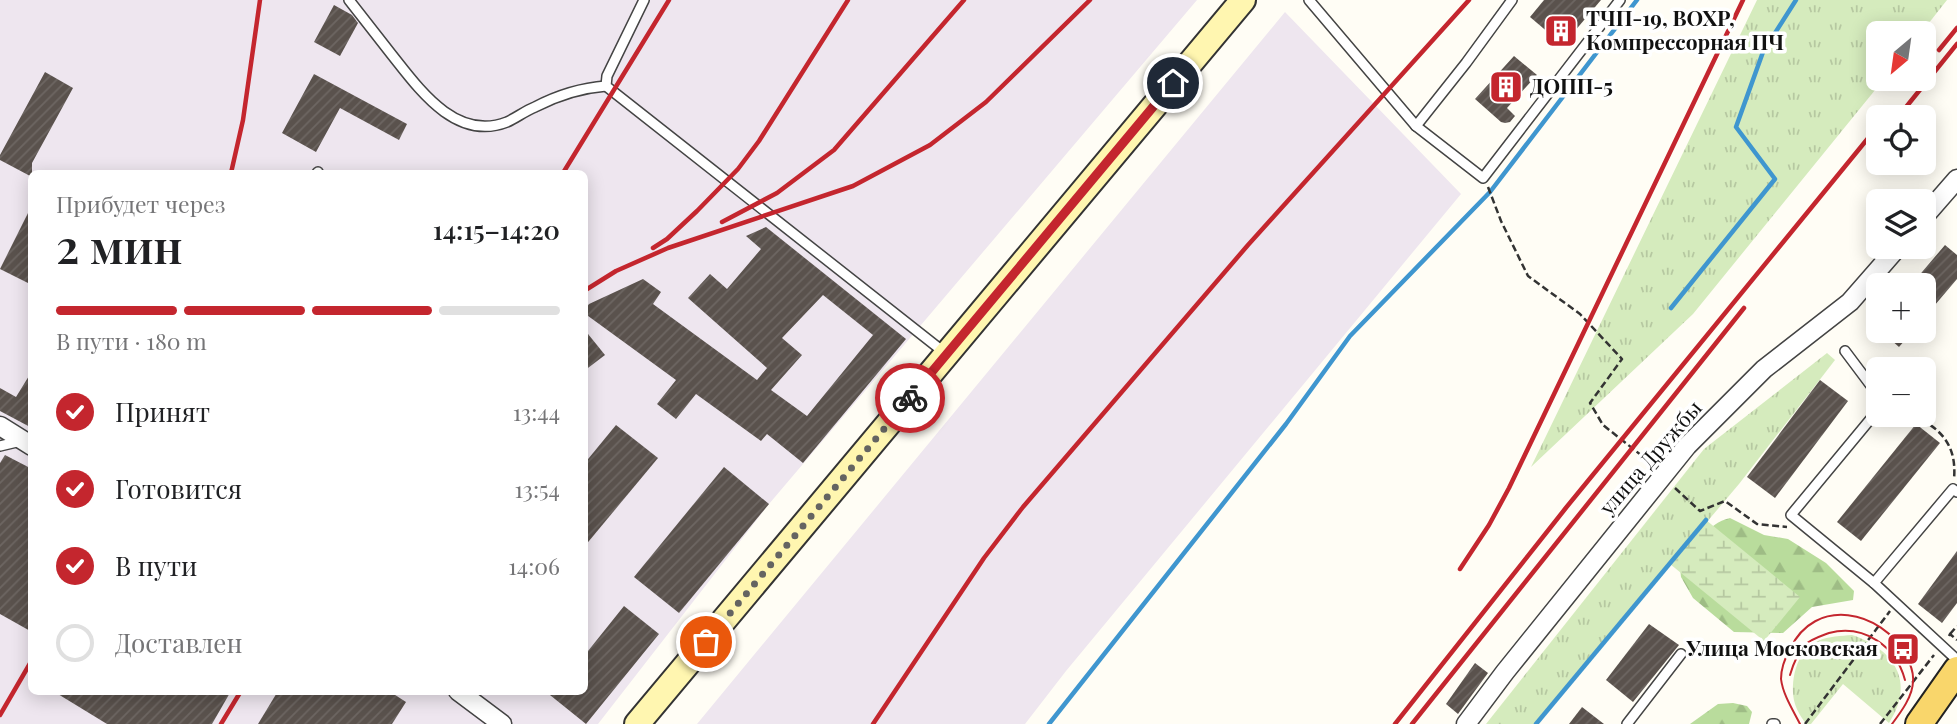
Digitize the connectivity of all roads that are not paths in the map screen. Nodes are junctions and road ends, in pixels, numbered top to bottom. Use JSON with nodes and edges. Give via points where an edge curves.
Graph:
{"nodes":[{"id":1,"x":349,"y":0,"type":"edge"},
{"id":2,"x":645,"y":0,"type":"edge"},
{"id":3,"x":1243,"y":0,"type":"edge"},
{"id":4,"x":1309,"y":0,"type":"edge"},
{"id":5,"x":1512,"y":0,"type":"edge"},
{"id":6,"x":1620,"y":0,"type":"edge"},
{"id":7,"x":606,"y":86,"type":"junction"},
{"id":8,"x":1416,"y":126,"type":"junction"},
{"id":9,"x":1957,"y":179,"type":"edge"},
{"id":10,"x":1936,"y":203,"type":"edge"},
{"id":11,"x":1888,"y":259,"type":"edge"},
{"id":12,"x":1845,"y":351,"type":"dead end"},
{"id":13,"x":947,"y":354,"type":"junction"},
{"id":14,"x":1866,"y":379,"type":"edge"},
{"id":15,"x":1866,"y":424,"type":"edge"},
{"id":16,"x":0,"y":426,"type":"edge"},
{"id":17,"x":27,"y":443,"type":"edge"},
{"id":18,"x":0,"y":446,"type":"edge"},
{"id":19,"x":1955,"y":491,"type":"edge"},
{"id":20,"x":1874,"y":583,"type":"junction"},
{"id":21,"x":1681,"y":654,"type":"dead end"},
{"id":22,"x":1957,"y":660,"type":"edge"},
{"id":23,"x":1957,"y":670,"type":"edge"},
{"id":24,"x":463,"y":695,"type":"edge"},
{"id":25,"x":502,"y":724,"type":"edge"},
{"id":26,"x":637,"y":724,"type":"edge"},
{"id":27,"x":1466,"y":724,"type":"edge"},
{"id":28,"x":1627,"y":724,"type":"edge"},
{"id":29,"x":1919,"y":724,"type":"edge"}],
"edges":[{"from":1,"to":7,"type":"lane","via":[[423,94],[444,112],[471,125],[507,122],[565,94]]},
{"from":2,"to":7,"type":"lane"},
{"from":3,"to":13,"type":"main road"},
{"from":4,"to":8,"type":"lane"},
{"from":5,"to":8,"type":"lane"},
{"from":6,"to":8,"type":"lane","via":[[1483,178]]},
{"from":7,"to":13,"type":"lane"},
{"from":9,"to":10,"type":"street"},
{"from":11,"to":27,"type":"street","name":"улица Дружбы","via":[[1850,302],[1764,369],[1687,446]]},
{"from":12,"to":14,"type":"lane"},
{"from":13,"to":26,"type":"main road"},
{"from":15,"to":20,"type":"lane","via":[[1791,515]]},
{"from":16,"to":17,"type":"street"},
{"from":17,"to":18,"type":"lane"},
{"from":19,"to":20,"type":"lane"},
{"from":20,"to":22,"type":"lane"},
{"from":21,"to":28,"type":"lane"},
{"from":23,"to":29,"type":"main road"},
{"from":24,"to":25,"type":"street"}]}
